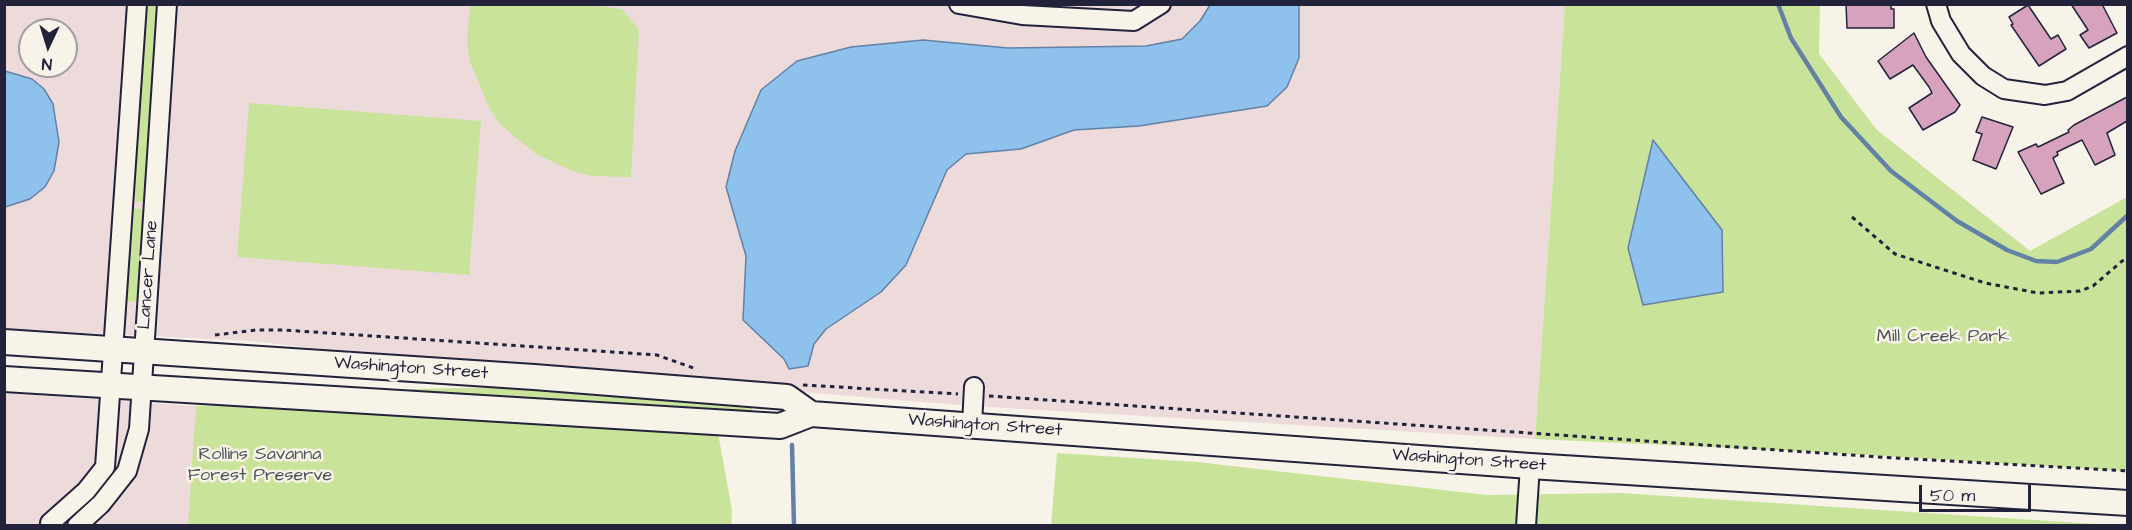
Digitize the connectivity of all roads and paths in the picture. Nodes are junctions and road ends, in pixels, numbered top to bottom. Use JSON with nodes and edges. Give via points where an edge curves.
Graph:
{"nodes":[{"id":1,"x":137,"y":4,"type":"edge"},
{"id":2,"x":167,"y":4,"type":"edge"},
{"id":3,"x":959,"y":4,"type":"edge"},
{"id":4,"x":1161,"y":4,"type":"edge"},
{"id":5,"x":1936,"y":4,"type":"edge"},
{"id":6,"x":2127,"y":56,"type":"edge"},
{"id":7,"x":1852,"y":218,"type":"dead end"},
{"id":8,"x":2127,"y":256,"type":"edge"},
{"id":9,"x":210,"y":336,"type":"dead end"},
{"id":10,"x":4,"y":342,"type":"edge"},
{"id":11,"x":114,"y":350,"type":"junction"},
{"id":12,"x":145,"y":352,"type":"junction"},
{"id":13,"x":699,"y":371,"type":"dead end"},
{"id":14,"x":4,"y":379,"type":"edge"},
{"id":15,"x":798,"y":384,"type":"dead end"},
{"id":16,"x":111,"y":387,"type":"junction"},
{"id":17,"x":142,"y":389,"type":"junction"},
{"id":18,"x":974,"y":391,"type":"junction"},
{"id":19,"x":812,"y":414,"type":"junction"},
{"id":20,"x":972,"y":425,"type":"junction"},
{"id":21,"x":1530,"y":466,"type":"junction"},
{"id":22,"x":2127,"y":471,"type":"edge"},
{"id":23,"x":2127,"y":503,"type":"edge"},
{"id":24,"x":47,"y":524,"type":"edge"},
{"id":25,"x":77,"y":525,"type":"edge"},
{"id":26,"x":1526,"y":525,"type":"edge"}],
"edges":[{"from":1,"to":11,"type":"street","name":"Lancer Lane"},
{"from":2,"to":12,"type":"street","name":"Lancer Lane"},
{"from":3,"to":4,"type":"street","via":[[1022,15],[1134,21]]},
{"from":5,"to":6,"type":"street","via":[[1941,21],[1961,54],[1983,76],[2004,89],[2044,95],[2067,91]]},
{"from":7,"to":8,"type":"path","via":[[1895,254],[1985,284],[2037,293],[2080,291]]},
{"from":9,"to":13,"type":"path","via":[[283,330],[645,354]]},
{"from":10,"to":11,"type":"main road","name":"Washington Street"},
{"from":11,"to":12,"type":"main road","name":"Washington Street"},
{"from":11,"to":16,"type":"street","name":"Lancer Lane"},
{"from":12,"to":17,"type":"street","name":"Lancer Lane"},
{"from":12,"to":19,"type":"main road","name":"Washington Street","via":[[788,398]]},
{"from":14,"to":16,"type":"main road","name":"Washington Street"},
{"from":15,"to":18,"type":"path"},
{"from":16,"to":17,"type":"main road","name":"Washington Street"},
{"from":16,"to":24,"type":"street","name":"Lancer Lane","via":[[105,467],[86,491]]},
{"from":17,"to":19,"type":"main road","name":"Washington Street","via":[[780,426]]},
{"from":17,"to":25,"type":"street","name":"Lancer Lane","via":[[139,429],[127,471]]},
{"from":18,"to":20,"type":"street"},
{"from":18,"to":22,"type":"path","via":[[1894,458]]},
{"from":19,"to":20,"type":"main road","name":"Washington Street"},
{"from":20,"to":21,"type":"main road","name":"Washington Street"},
{"from":21,"to":23,"type":"main road","name":"Washington Street"},
{"from":21,"to":26,"type":"street"}]}
